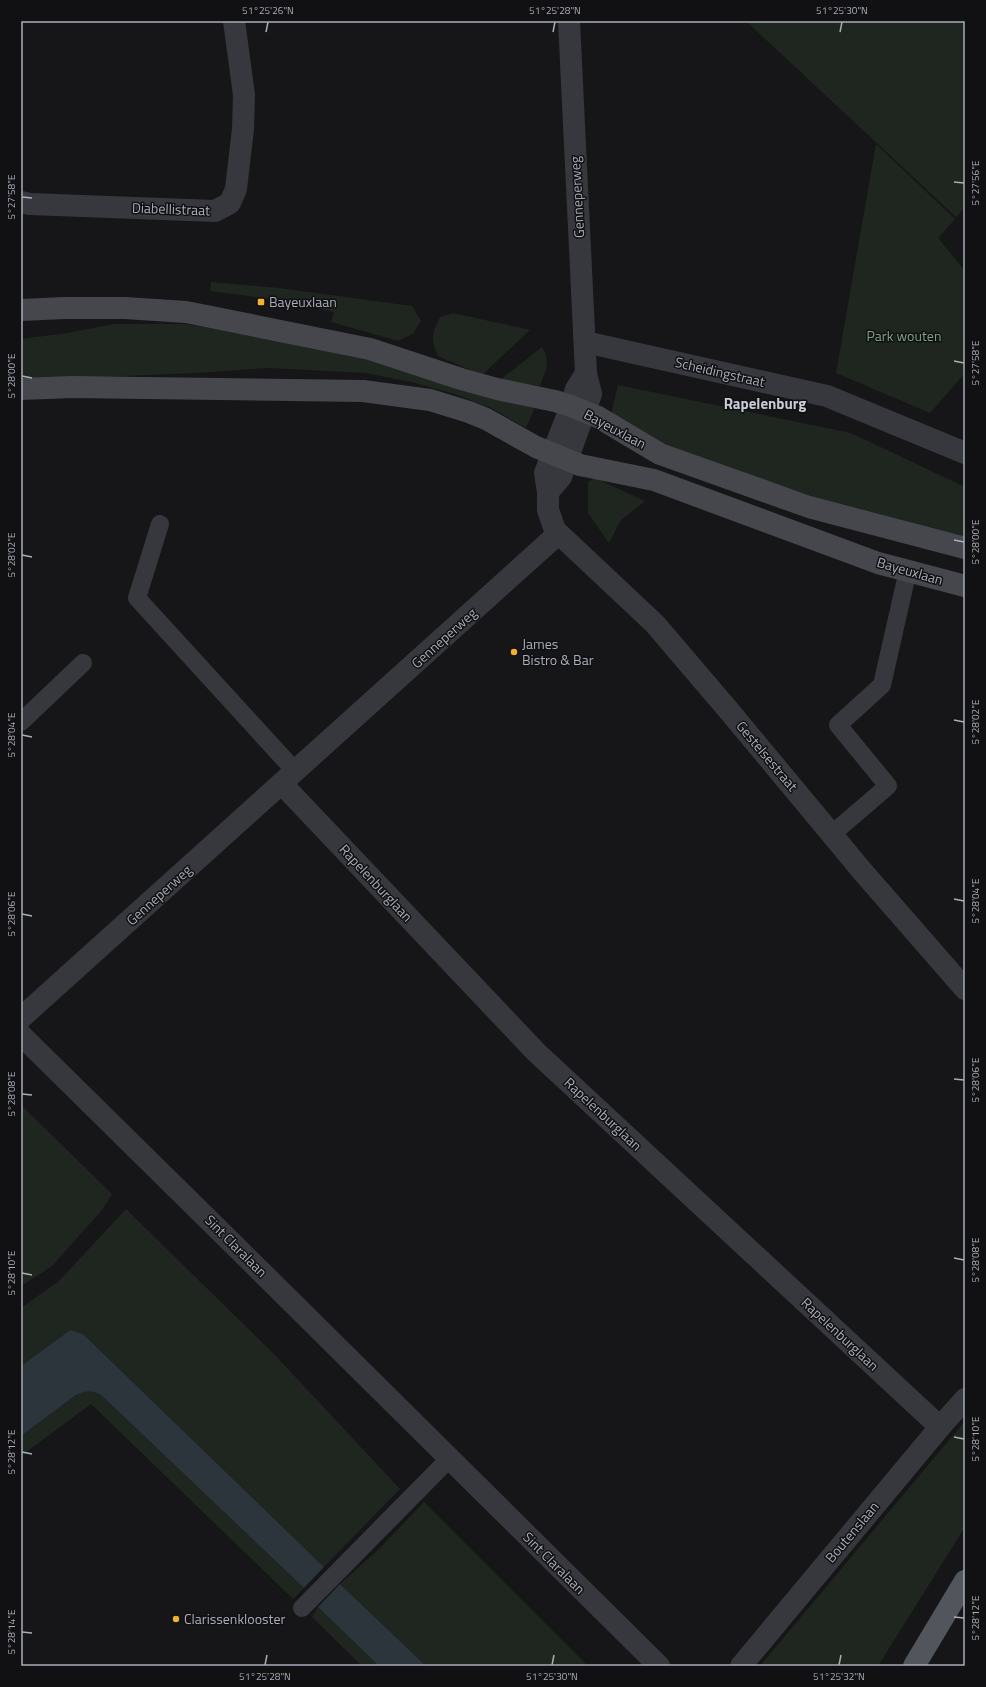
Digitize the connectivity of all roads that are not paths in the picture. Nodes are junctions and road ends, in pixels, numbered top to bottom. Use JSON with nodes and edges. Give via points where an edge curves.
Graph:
{"nodes":[{"id":1,"x":234,"y":21,"type":"edge"},
{"id":2,"x":569,"y":21,"type":"edge"},
{"id":3,"x":21,"y":202,"type":"edge"},
{"id":4,"x":21,"y":310,"type":"edge"},
{"id":5,"x":585,"y":342,"type":"junction"},
{"id":6,"x":21,"y":389,"type":"edge"},
{"id":7,"x":578,"y":409,"type":"junction"},
{"id":8,"x":965,"y":453,"type":"edge"},
{"id":9,"x":560,"y":457,"type":"junction"},
{"id":10,"x":160,"y":524,"type":"dead end"},
{"id":11,"x":558,"y":534,"type":"junction"},
{"id":12,"x":965,"y":548,"type":"edge"},
{"id":13,"x":908,"y":570,"type":"junction"},
{"id":14,"x":965,"y":586,"type":"edge"},
{"id":15,"x":83,"y":663,"type":"dead end"},
{"id":16,"x":21,"y":722,"type":"edge"},
{"id":17,"x":289,"y":778,"type":"junction"},
{"id":18,"x":832,"y":834,"type":"junction"},
{"id":19,"x":965,"y":989,"type":"edge"},
{"id":20,"x":21,"y":1018,"type":"edge"},
{"id":21,"x":21,"y":1035,"type":"edge"},
{"id":22,"x":965,"y":1399,"type":"edge"},
{"id":23,"x":940,"y":1427,"type":"junction"},
{"id":24,"x":449,"y":1459,"type":"junction"},
{"id":25,"x":965,"y":1581,"type":"edge"},
{"id":26,"x":302,"y":1608,"type":"dead end"},
{"id":27,"x":658,"y":1666,"type":"edge"},
{"id":28,"x":741,"y":1666,"type":"edge"},
{"id":29,"x":914,"y":1666,"type":"edge"}],
"edges":[{"from":1,"to":3,"type":"street","name":"Diabellistraat","via":[[244,95],[236,189],[230,203],[215,211]]},
{"from":2,"to":5,"type":"street","name":"Genneperweg"},
{"from":4,"to":7,"type":"main road","name":"Bayeuxlaan","via":[[125,308],[199,314],[370,349],[461,379],[555,401]]},
{"from":5,"to":7,"type":"street","name":"Genneperweg","via":[[586,373],[591,394]]},
{"from":5,"to":8,"type":"street","name":"Scheidingstraat","via":[[827,396]]},
{"from":6,"to":9,"type":"main road","name":"Bayeuxlaan","via":[[276,389],[363,391],[408,396],[469,412]]},
{"from":7,"to":9,"type":"street","name":"Genneperweg"},
{"from":7,"to":12,"type":"main road","name":"Bayeuxlaan","via":[[598,417],[660,454],[809,507]]},
{"from":9,"to":11,"type":"street","name":"Genneperweg","via":[[545,473],[550,518]]},
{"from":9,"to":13,"type":"main road","name":"Bayeuxlaan","via":[[580,465],[654,480],[878,563]]},
{"from":10,"to":17,"type":"lane","via":[[137,598]]},
{"from":11,"to":17,"type":"street","name":"Genneperweg"},
{"from":11,"to":18,"type":"street","name":"Gestelsestraat","via":[[655,624]]},
{"from":13,"to":14,"type":"main road","name":"Bayeuxlaan"},
{"from":13,"to":18,"type":"lane","via":[[882,685],[838,725],[888,786]]},
{"from":15,"to":16,"type":"lane"},
{"from":17,"to":20,"type":"street","name":"Genneperweg"},
{"from":17,"to":23,"type":"street","name":"Rapelenburglaan","via":[[536,1052]]},
{"from":18,"to":19,"type":"street","name":"Gestelsestraat"},
{"from":21,"to":24,"type":"street","name":"Sint Claralaan"},
{"from":22,"to":23,"type":"street","name":"Boutenslaan"},
{"from":23,"to":28,"type":"street","name":"Boutenslaan"},
{"from":24,"to":26,"type":"lane"},
{"from":24,"to":27,"type":"street","name":"Sint Claralaan"},
{"from":25,"to":29,"type":"main road"}]}
